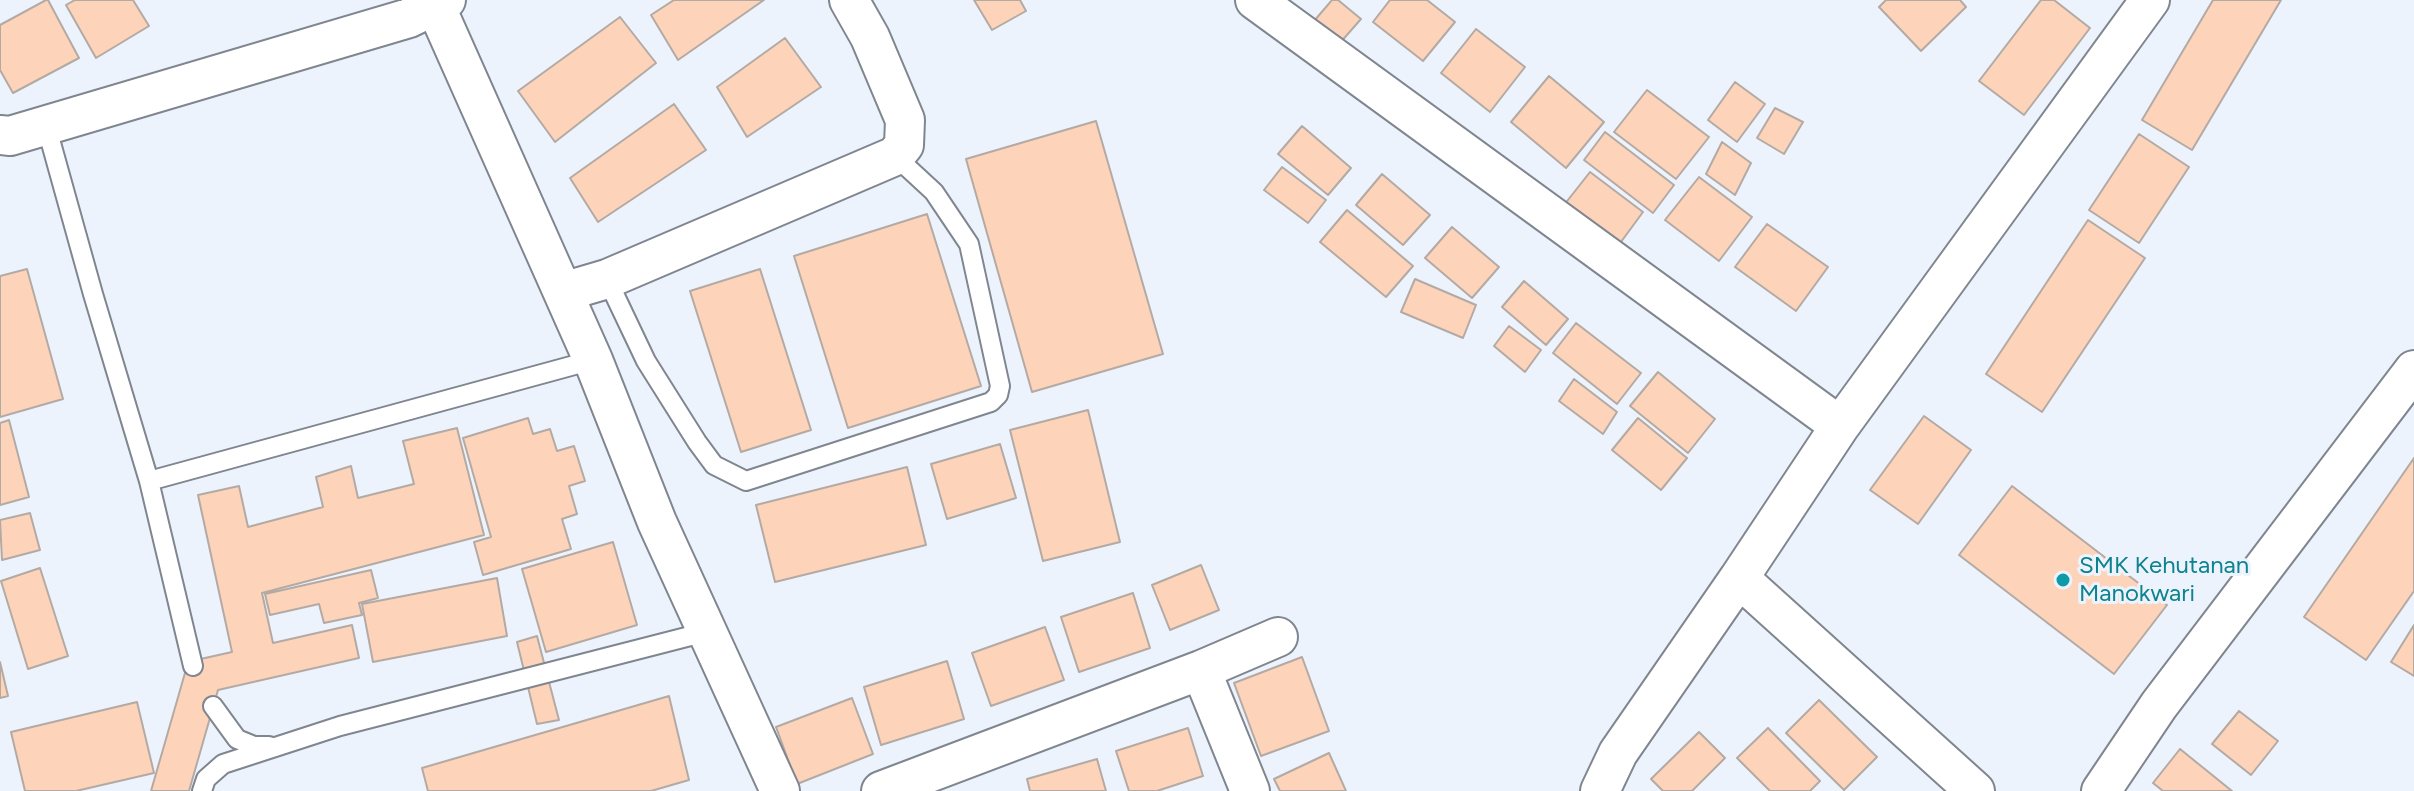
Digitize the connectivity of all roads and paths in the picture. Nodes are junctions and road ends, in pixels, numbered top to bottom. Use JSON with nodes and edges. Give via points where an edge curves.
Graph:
{"nodes":[{"id":1,"x":849,"y":0,"type":"edge"},
{"id":2,"x":1255,"y":0,"type":"edge"},
{"id":3,"x":2150,"y":0,"type":"edge"},
{"id":4,"x":423,"y":6,"type":"edge"},
{"id":5,"x":46,"y":125,"type":"junction"},
{"id":6,"x":0,"y":135,"type":"edge"},
{"id":7,"x":895,"y":156,"type":"junction"},
{"id":8,"x":607,"y":279,"type":"junction"},
{"id":9,"x":563,"y":292,"type":"junction"},
{"id":10,"x":593,"y":360,"type":"junction"},
{"id":11,"x":2414,"y":370,"type":"edge"},
{"id":12,"x":1840,"y":426,"type":"junction"},
{"id":13,"x":149,"y":481,"type":"junction"},
{"id":14,"x":1739,"y":578,"type":"junction"},
{"id":15,"x":706,"y":632,"type":"junction"},
{"id":16,"x":1278,"y":637,"type":"dead end"},
{"id":17,"x":193,"y":666,"type":"dead end"},
{"id":18,"x":1201,"y":670,"type":"junction"},
{"id":19,"x":213,"y":706,"type":"dead end"},
{"id":20,"x":276,"y":747,"type":"junction"},
{"id":21,"x":202,"y":791,"type":"edge"},
{"id":22,"x":780,"y":791,"type":"edge"},
{"id":23,"x":881,"y":791,"type":"edge"},
{"id":24,"x":1250,"y":791,"type":"edge"},
{"id":25,"x":1600,"y":791,"type":"edge"},
{"id":26,"x":1975,"y":791,"type":"edge"},
{"id":27,"x":2101,"y":791,"type":"edge"}],
"edges":[{"from":1,"to":7,"type":"street","via":[[905,120],[904,145]]},
{"from":2,"to":12,"type":"street"},
{"from":3,"to":12,"type":"street"},
{"from":4,"to":5,"type":"street"},
{"from":4,"to":9,"type":"street"},
{"from":5,"to":6,"type":"street"},
{"from":5,"to":13,"type":"lane"},
{"from":7,"to":8,"type":"street"},
{"from":7,"to":8,"type":"lane","via":[[934,192],[969,244],[1000,386],[991,402],[746,481],[714,465],[697,442],[646,361]]},
{"from":8,"to":9,"type":"street"},
{"from":9,"to":10,"type":"street"},
{"from":10,"to":13,"type":"lane"},
{"from":10,"to":15,"type":"street"},
{"from":11,"to":27,"type":"street","via":[[2159,705]]},
{"from":12,"to":14,"type":"street"},
{"from":13,"to":17,"type":"lane"},
{"from":14,"to":25,"type":"street","via":[[1618,753]]},
{"from":14,"to":26,"type":"street"},
{"from":15,"to":20,"type":"lane"},
{"from":15,"to":22,"type":"street"},
{"from":16,"to":18,"type":"street"},
{"from":18,"to":23,"type":"street"},
{"from":18,"to":24,"type":"street"},
{"from":19,"to":20,"type":"lane","via":[[237,739]]},
{"from":20,"to":21,"type":"lane","via":[[223,764],[206,779]]}]}
